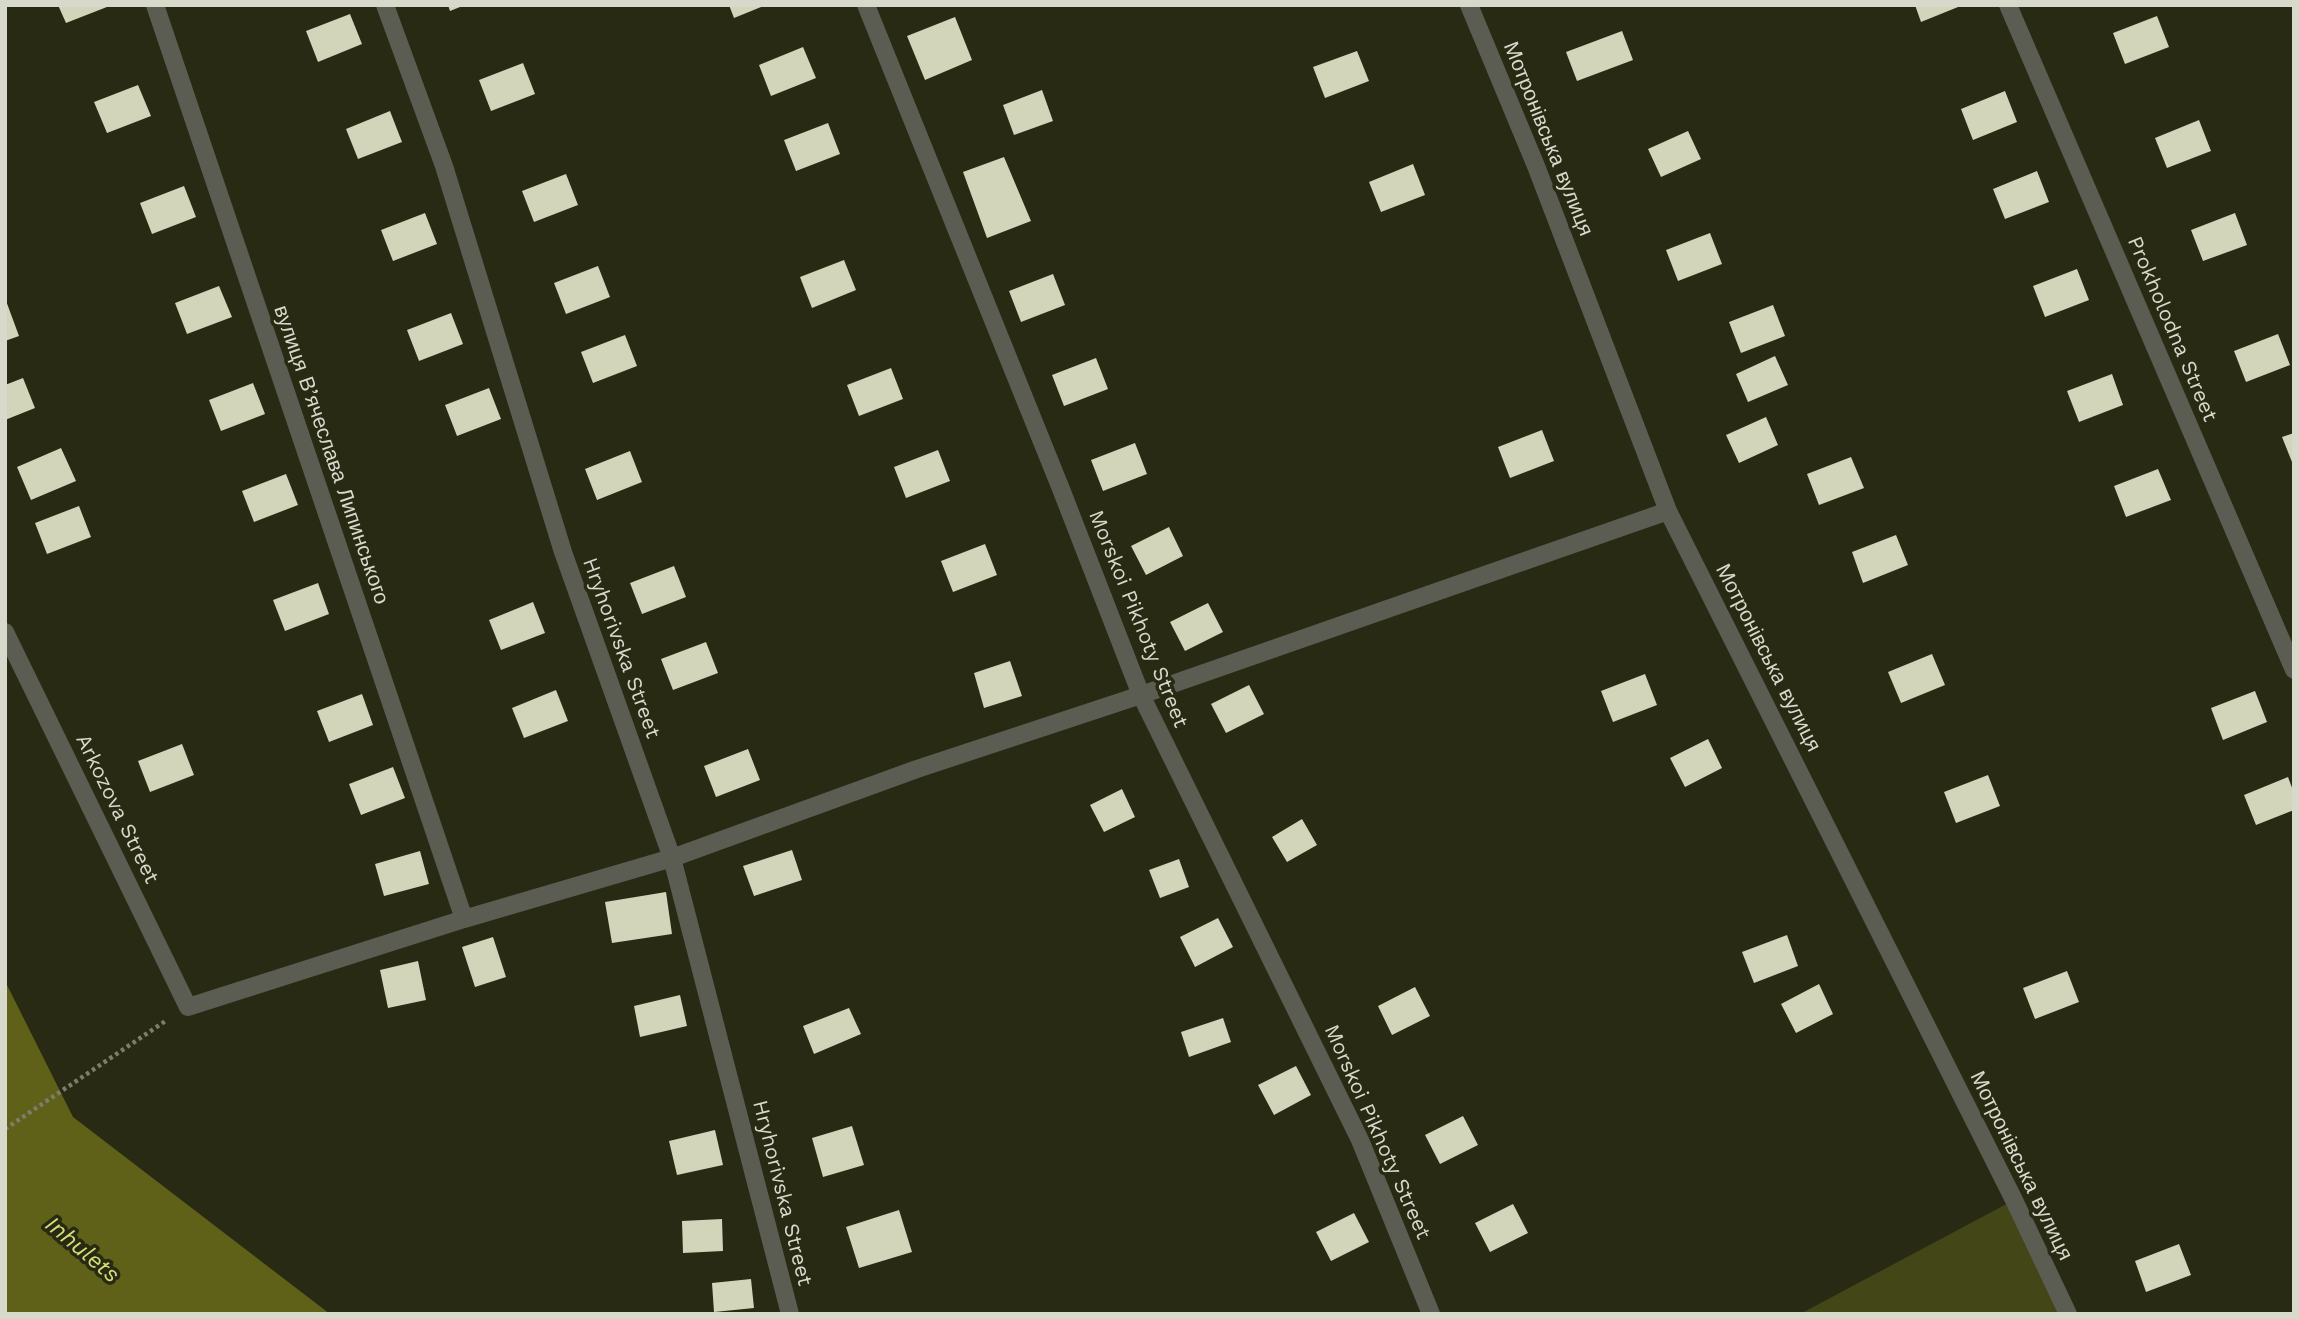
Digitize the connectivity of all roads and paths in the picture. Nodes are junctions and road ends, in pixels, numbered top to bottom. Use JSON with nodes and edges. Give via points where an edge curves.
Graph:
{"nodes":[{"id":1,"x":155,"y":5,"type":"edge"},
{"id":2,"x":385,"y":5,"type":"edge"},
{"id":3,"x":866,"y":5,"type":"edge"},
{"id":4,"x":1469,"y":5,"type":"edge"},
{"id":5,"x":2008,"y":5,"type":"edge"},
{"id":6,"x":1668,"y":511,"type":"junction"},
{"id":7,"x":5,"y":632,"type":"edge"},
{"id":8,"x":2294,"y":670,"type":"edge"},
{"id":9,"x":1141,"y":695,"type":"junction"},
{"id":10,"x":672,"y":858,"type":"junction"},
{"id":11,"x":464,"y":919,"type":"junction"},
{"id":12,"x":188,"y":1007,"type":"junction"},
{"id":13,"x":5,"y":1129,"type":"edge"},
{"id":14,"x":790,"y":1314,"type":"edge"},
{"id":15,"x":1431,"y":1314,"type":"edge"},
{"id":16,"x":2068,"y":1314,"type":"edge"}],
"edges":[{"from":1,"to":11,"type":"street","name":"вулиця В’ячеслава Липинського"},
{"from":2,"to":10,"type":"street","name":"Hryhorivska Street","via":[[444,166],[563,552]]},
{"from":3,"to":9,"type":"street","name":"Morskoi Pikhoty Street"},
{"from":4,"to":6,"type":"street","name":"Мотронівська вулиця","via":[[1541,178]]},
{"from":5,"to":8,"type":"street","name":"Prokholodna Street"},
{"from":6,"to":9,"type":"street"},
{"from":6,"to":16,"type":"street","name":"Мотронівська вулиця"},
{"from":7,"to":12,"type":"street","name":"Arkozova Street"},
{"from":9,"to":10,"type":"street","via":[[917,769]]},
{"from":9,"to":15,"type":"street","name":"Morskoi Pikhoty Street","via":[[1360,1140]]},
{"from":10,"to":11,"type":"street"},
{"from":10,"to":14,"type":"street","name":"Hryhorivska Street"},
{"from":11,"to":12,"type":"street"},
{"from":12,"to":13,"type":"path"}]}
